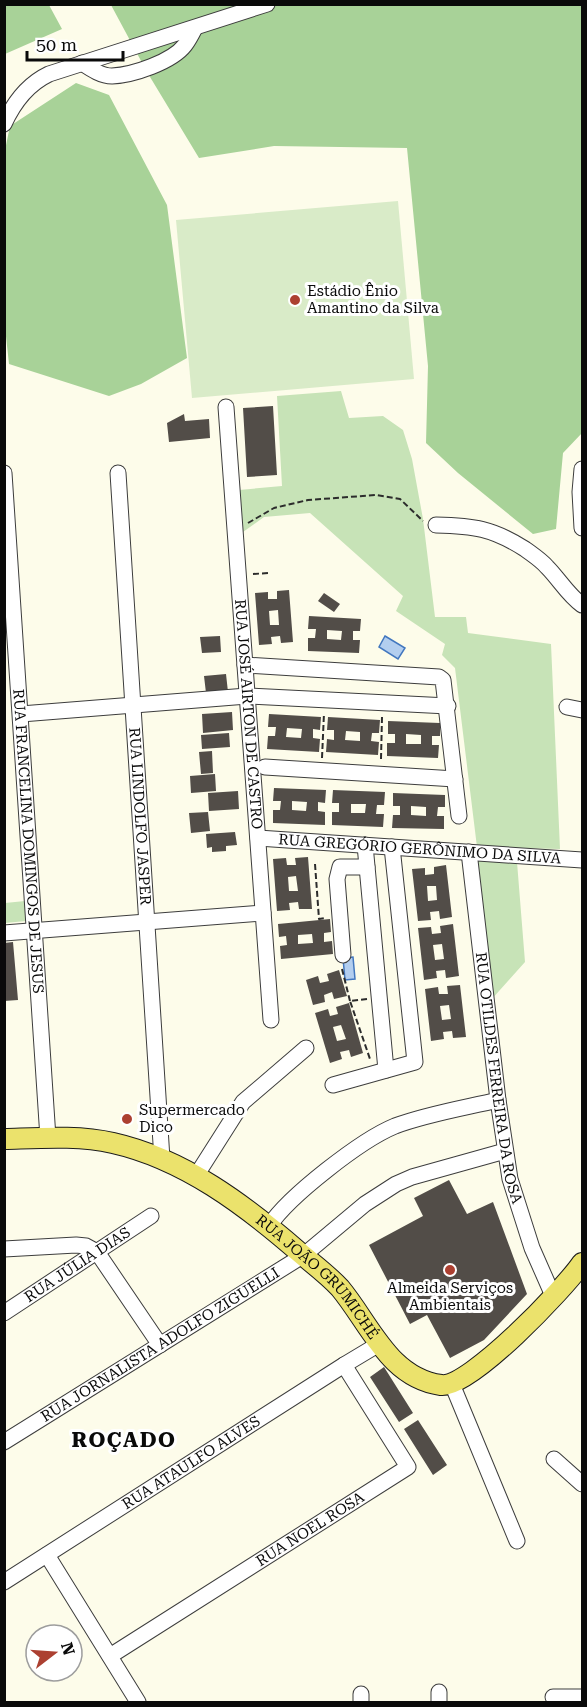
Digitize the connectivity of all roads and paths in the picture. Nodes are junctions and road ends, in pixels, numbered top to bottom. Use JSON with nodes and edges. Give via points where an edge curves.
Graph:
{"nodes":[{"id":1,"x":267,"y":4,"type":"edge"},
{"id":2,"x":195,"y":28,"type":"junction"},
{"id":3,"x":131,"y":49,"type":"junction"},
{"id":4,"x":82,"y":63,"type":"junction"},
{"id":5,"x":142,"y":69,"type":"junction"},
{"id":6,"x":4,"y":124,"type":"edge"},
{"id":7,"x":226,"y":407,"type":"dead end"},
{"id":8,"x":582,"y":469,"type":"edge"},
{"id":9,"x":4,"y":473,"type":"edge"},
{"id":10,"x":118,"y":473,"type":"dead end"},
{"id":11,"x":436,"y":525,"type":"joint"},
{"id":12,"x":582,"y":528,"type":"edge"},
{"id":13,"x":235,"y":530,"type":"junction"},
{"id":14,"x":269,"y":573,"type":"dead end"},
{"id":15,"x":239,"y":577,"type":"junction"},
{"id":16,"x":582,"y":605,"type":"edge"},
{"id":17,"x":245,"y":665,"type":"junction"},
{"id":18,"x":247,"y":696,"type":"junction"},
{"id":19,"x":325,"y":700,"type":"junction"},
{"id":20,"x":382,"y":703,"type":"junction"},
{"id":21,"x":133,"y":705,"type":"junction"},
{"id":22,"x":448,"y":706,"type":"junction"},
{"id":23,"x":567,"y":707,"type":"dead end"},
{"id":24,"x":582,"y":710,"type":"edge"},
{"id":25,"x":21,"y":714,"type":"junction"},
{"id":26,"x":265,"y":767,"type":"dead end"},
{"id":27,"x":322,"y":770,"type":"junction"},
{"id":28,"x":380,"y":774,"type":"junction"},
{"id":29,"x":455,"y":779,"type":"junction"},
{"id":30,"x":459,"y":816,"type":"dead end"},
{"id":31,"x":258,"y":838,"type":"junction"},
{"id":32,"x":365,"y":845,"type":"junction"},
{"id":33,"x":392,"y":847,"type":"junction"},
{"id":34,"x":469,"y":852,"type":"junction"},
{"id":35,"x":582,"y":860,"type":"edge"},
{"id":36,"x":367,"y":867,"type":"junction"},
{"id":37,"x":263,"y":914,"type":"junction"},
{"id":38,"x":147,"y":922,"type":"junction"},
{"id":39,"x":34,"y":931,"type":"junction"},
{"id":40,"x":4,"y":933,"type":"edge"},
{"id":41,"x":343,"y":955,"type":"dead end"},
{"id":42,"x":271,"y":1020,"type":"dead end"},
{"id":43,"x":306,"y":1048,"type":"dead end"},
{"id":44,"x":386,"y":1070,"type":"junction"},
{"id":45,"x":333,"y":1085,"type":"dead end"},
{"id":46,"x":498,"y":1100,"type":"junction"},
{"id":47,"x":48,"y":1138,"type":"junction"},
{"id":48,"x":4,"y":1139,"type":"edge"},
{"id":49,"x":505,"y":1151,"type":"junction"},
{"id":50,"x":162,"y":1160,"type":"junction"},
{"id":51,"x":196,"y":1176,"type":"junction"},
{"id":52,"x":151,"y":1216,"type":"dead end"},
{"id":53,"x":269,"y":1226,"type":"junction"},
{"id":54,"x":4,"y":1249,"type":"edge"},
{"id":55,"x":97,"y":1252,"type":"junction"},
{"id":56,"x":303,"y":1255,"type":"junction"},
{"id":57,"x":582,"y":1263,"type":"edge"},
{"id":58,"x":555,"y":1298,"type":"junction"},
{"id":59,"x":4,"y":1313,"type":"edge"},
{"id":60,"x":379,"y":1344,"type":"junction"},
{"id":61,"x":160,"y":1345,"type":"junction"},
{"id":62,"x":344,"y":1365,"type":"junction"},
{"id":63,"x":452,"y":1384,"type":"junction"},
{"id":64,"x":4,"y":1442,"type":"edge"},
{"id":65,"x":554,"y":1459,"type":"dead end"},
{"id":66,"x":582,"y":1484,"type":"edge"},
{"id":67,"x":517,"y":1540,"type":"dead end"},
{"id":68,"x":47,"y":1555,"type":"junction"},
{"id":69,"x":4,"y":1582,"type":"edge"},
{"id":70,"x":110,"y":1656,"type":"junction"},
{"id":71,"x":582,"y":1696,"type":"edge"},
{"id":72,"x":553,"y":1697,"type":"dead end"},
{"id":73,"x":133,"y":1700,"type":"edge"}],
"edges":[{"from":1,"to":2,"type":"street"},
{"from":2,"to":3,"type":"street"},
{"from":2,"to":5,"type":"street","via":[[185,46],[168,60]]},
{"from":3,"to":4,"type":"street"},
{"from":3,"to":5,"type":"street"},
{"from":4,"to":5,"type":"street","via":[[111,76]]},
{"from":4,"to":6,"type":"street","via":[[33,83],[15,103]]},
{"from":7,"to":13,"type":"street","name":"RUA JOSÉ AIRTON DE CASTRO"},
{"from":8,"to":12,"type":"street"},
{"from":9,"to":25,"type":"street","name":"RUA FRANCELINA DOMINGOS DE JESUS"},
{"from":10,"to":21,"type":"street","name":"RUA LINDOLFO JASPER"},
{"from":11,"to":13,"type":"path","via":[[423,522],[400,499],[376,495],[308,500],[274,508]]},
{"from":11,"to":16,"type":"street","via":[[493,531],[544,562]]},
{"from":13,"to":15,"type":"street","name":"RUA JOSÉ AIRTON DE CASTRO"},
{"from":14,"to":15,"type":"path"},
{"from":15,"to":17,"type":"street","name":"RUA JOSÉ AIRTON DE CASTRO"},
{"from":17,"to":18,"type":"street","name":"RUA JOSÉ AIRTON DE CASTRO"},
{"from":17,"to":22,"type":"street","via":[[439,677]]},
{"from":18,"to":19,"type":"street"},
{"from":18,"to":21,"type":"street"},
{"from":18,"to":31,"type":"street","name":"RUA JOSÉ AIRTON DE CASTRO"},
{"from":19,"to":20,"type":"street"},
{"from":19,"to":27,"type":"path"},
{"from":20,"to":22,"type":"street"},
{"from":20,"to":28,"type":"path"},
{"from":21,"to":25,"type":"street"},
{"from":21,"to":38,"type":"street","name":"RUA LINDOLFO JASPER"},
{"from":22,"to":29,"type":"street"},
{"from":23,"to":24,"type":"street"},
{"from":25,"to":39,"type":"street","name":"RUA FRANCELINA DOMINGOS DE JESUS"},
{"from":26,"to":27,"type":"street"},
{"from":27,"to":28,"type":"street"},
{"from":28,"to":29,"type":"street"},
{"from":29,"to":30,"type":"street"},
{"from":31,"to":32,"type":"street","name":"RUA GREGÓRIO GERÔNIMO DA SILVA"},
{"from":31,"to":37,"type":"street","name":"RUA JOSÉ AIRTON DE CASTRO"},
{"from":32,"to":33,"type":"street","name":"RUA GREGÓRIO GERÔNIMO DA SILVA"},
{"from":32,"to":36,"type":"street"},
{"from":33,"to":34,"type":"street","name":"RUA GREGÓRIO GERÔNIMO DA SILVA"},
{"from":33,"to":44,"type":"street","via":[[415,1062]]},
{"from":34,"to":35,"type":"street","name":"RUA GREGÓRIO GERÔNIMO DA SILVA"},
{"from":34,"to":46,"type":"street","name":"RUA OTILDES FERREIRA DA ROSA"},
{"from":36,"to":41,"type":"street","via":[[340,867],[337,879]]},
{"from":36,"to":44,"type":"street"},
{"from":37,"to":38,"type":"street"},
{"from":37,"to":42,"type":"street","name":"RUA JOSÉ AIRTON DE CASTRO"},
{"from":38,"to":39,"type":"street"},
{"from":38,"to":50,"type":"street","name":"RUA LINDOLFO JASPER"},
{"from":39,"to":40,"type":"street"},
{"from":39,"to":47,"type":"street","name":"RUA FRANCELINA DOMINGOS DE JESUS"},
{"from":43,"to":51,"type":"street","via":[[243,1102]]},
{"from":44,"to":45,"type":"street"},
{"from":46,"to":49,"type":"street","name":"RUA OTILDES FERREIRA DA ROSA"},
{"from":46,"to":53,"type":"street","via":[[382,1132],[305,1189]]},
{"from":47,"to":48,"type":"main road","name":"RUA JOÃO GRUMICHÉ"},
{"from":47,"to":50,"type":"main road","name":"RUA JOÃO GRUMICHÉ","via":[[98,1140]]},
{"from":49,"to":56,"type":"street","name":"RUA JORNALISTA ADOLFO ZIGUELLI","via":[[396,1184],[364,1204]]},
{"from":49,"to":58,"type":"street","name":"RUA OTILDES FERREIRA DA ROSA","via":[[532,1248]]},
{"from":50,"to":51,"type":"main road","name":"RUA JOÃO GRUMICHÉ"},
{"from":51,"to":53,"type":"main road","name":"RUA JOÃO GRUMICHÉ"},
{"from":52,"to":55,"type":"street","name":"RUA JÚLIA DIAS"},
{"from":53,"to":56,"type":"main road","name":"RUA JOÃO GRUMICHÉ"},
{"from":54,"to":55,"type":"street","via":[[76,1245]]},
{"from":55,"to":59,"type":"street","name":"RUA JÚLIA DIAS"},
{"from":55,"to":61,"type":"street"},
{"from":56,"to":60,"type":"main road","name":"RUA JOÃO GRUMICHÉ","via":[[341,1289]]},
{"from":56,"to":61,"type":"street","name":"RUA JORNALISTA ADOLFO ZIGUELLI"},
{"from":57,"to":58,"type":"main road"},
{"from":58,"to":63,"type":"main road","via":[[492,1355]]},
{"from":60,"to":62,"type":"street","name":"RUA ATAULFO ALVES"},
{"from":60,"to":63,"type":"main road","name":"RUA JOÃO GRUMICHÉ","via":[[411,1376],[443,1386]]},
{"from":61,"to":64,"type":"street","name":"RUA JORNALISTA ADOLFO ZIGUELLI"},
{"from":62,"to":68,"type":"street","name":"RUA ATAULFO ALVES"},
{"from":62,"to":70,"type":"street","name":"RUA NOEL ROSA","via":[[408,1467]]},
{"from":63,"to":67,"type":"street"},
{"from":65,"to":66,"type":"street"},
{"from":68,"to":69,"type":"street","name":"RUA ATAULFO ALVES"},
{"from":68,"to":70,"type":"street"},
{"from":70,"to":73,"type":"street"},
{"from":71,"to":72,"type":"street"}]}
